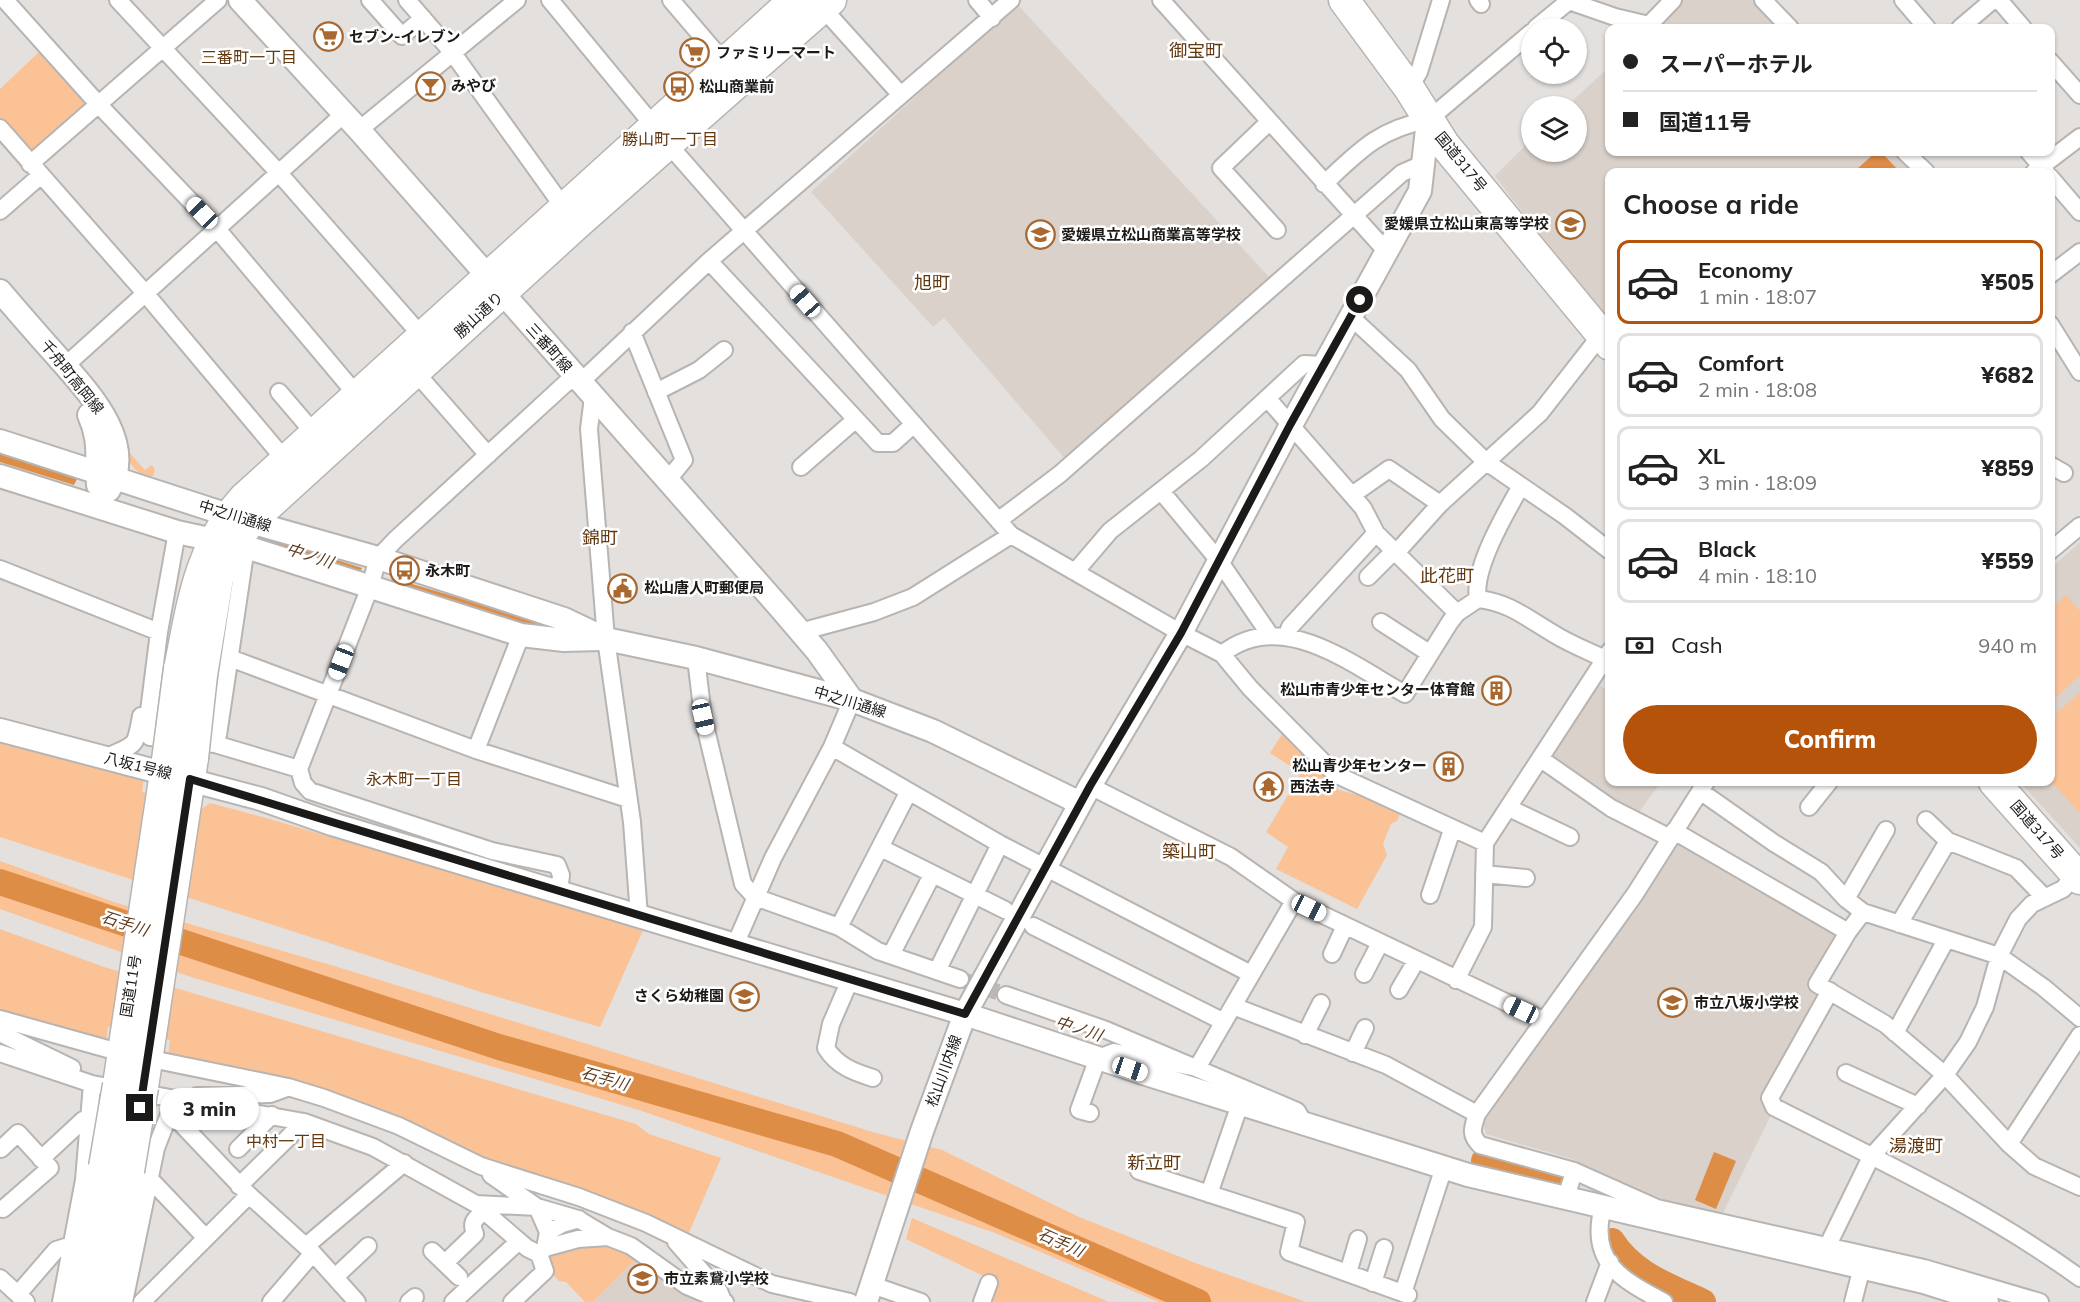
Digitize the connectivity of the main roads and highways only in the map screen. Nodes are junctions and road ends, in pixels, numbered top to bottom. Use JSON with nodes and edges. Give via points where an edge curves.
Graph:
{"nodes":[{"id":1,"x":1344,"y":0,"type":"edge"},
{"id":2,"x":814,"y":2,"type":"edge"},
{"id":3,"x":1605,"y":340,"type":"edge"},
{"id":4,"x":364,"y":403,"type":"junction"},
{"id":5,"x":234,"y":534,"type":"junction"},
{"id":6,"x":191,"y":672,"type":"joint"},
{"id":7,"x":1998,"y":786,"type":"edge"},
{"id":8,"x":2078,"y":877,"type":"edge"},
{"id":9,"x":128,"y":1172,"type":"junction"},
{"id":10,"x":78,"y":1302,"type":"edge"},
{"id":11,"x":104,"y":1302,"type":"edge"}],
"edges":[{"from":1,"to":3,"type":"highway","name":"国道317号","via":[[1409,88],[1444,144]]},
{"from":2,"to":4,"type":"highway","name":"勝山通り"},
{"from":4,"to":5,"type":"highway","name":"勝山通り","via":[[292,481]]},
{"from":4,"to":5,"type":"highway","name":"勝山通り","via":[[314,433],[285,460]]},
{"from":5,"to":6,"type":"highway","name":"勝山通り","via":[[198,579]]},
{"from":6,"to":9,"type":"highway","name":"国道11号","bridge":true,"via":[[183,769],[136,1047],[138,1093]]},
{"from":7,"to":8,"type":"highway","name":"国道317号"},
{"from":9,"to":10,"type":"highway","name":"国道11号","via":[[92,1243]]},
{"from":9,"to":11,"type":"highway","name":"国道11号"}]}
